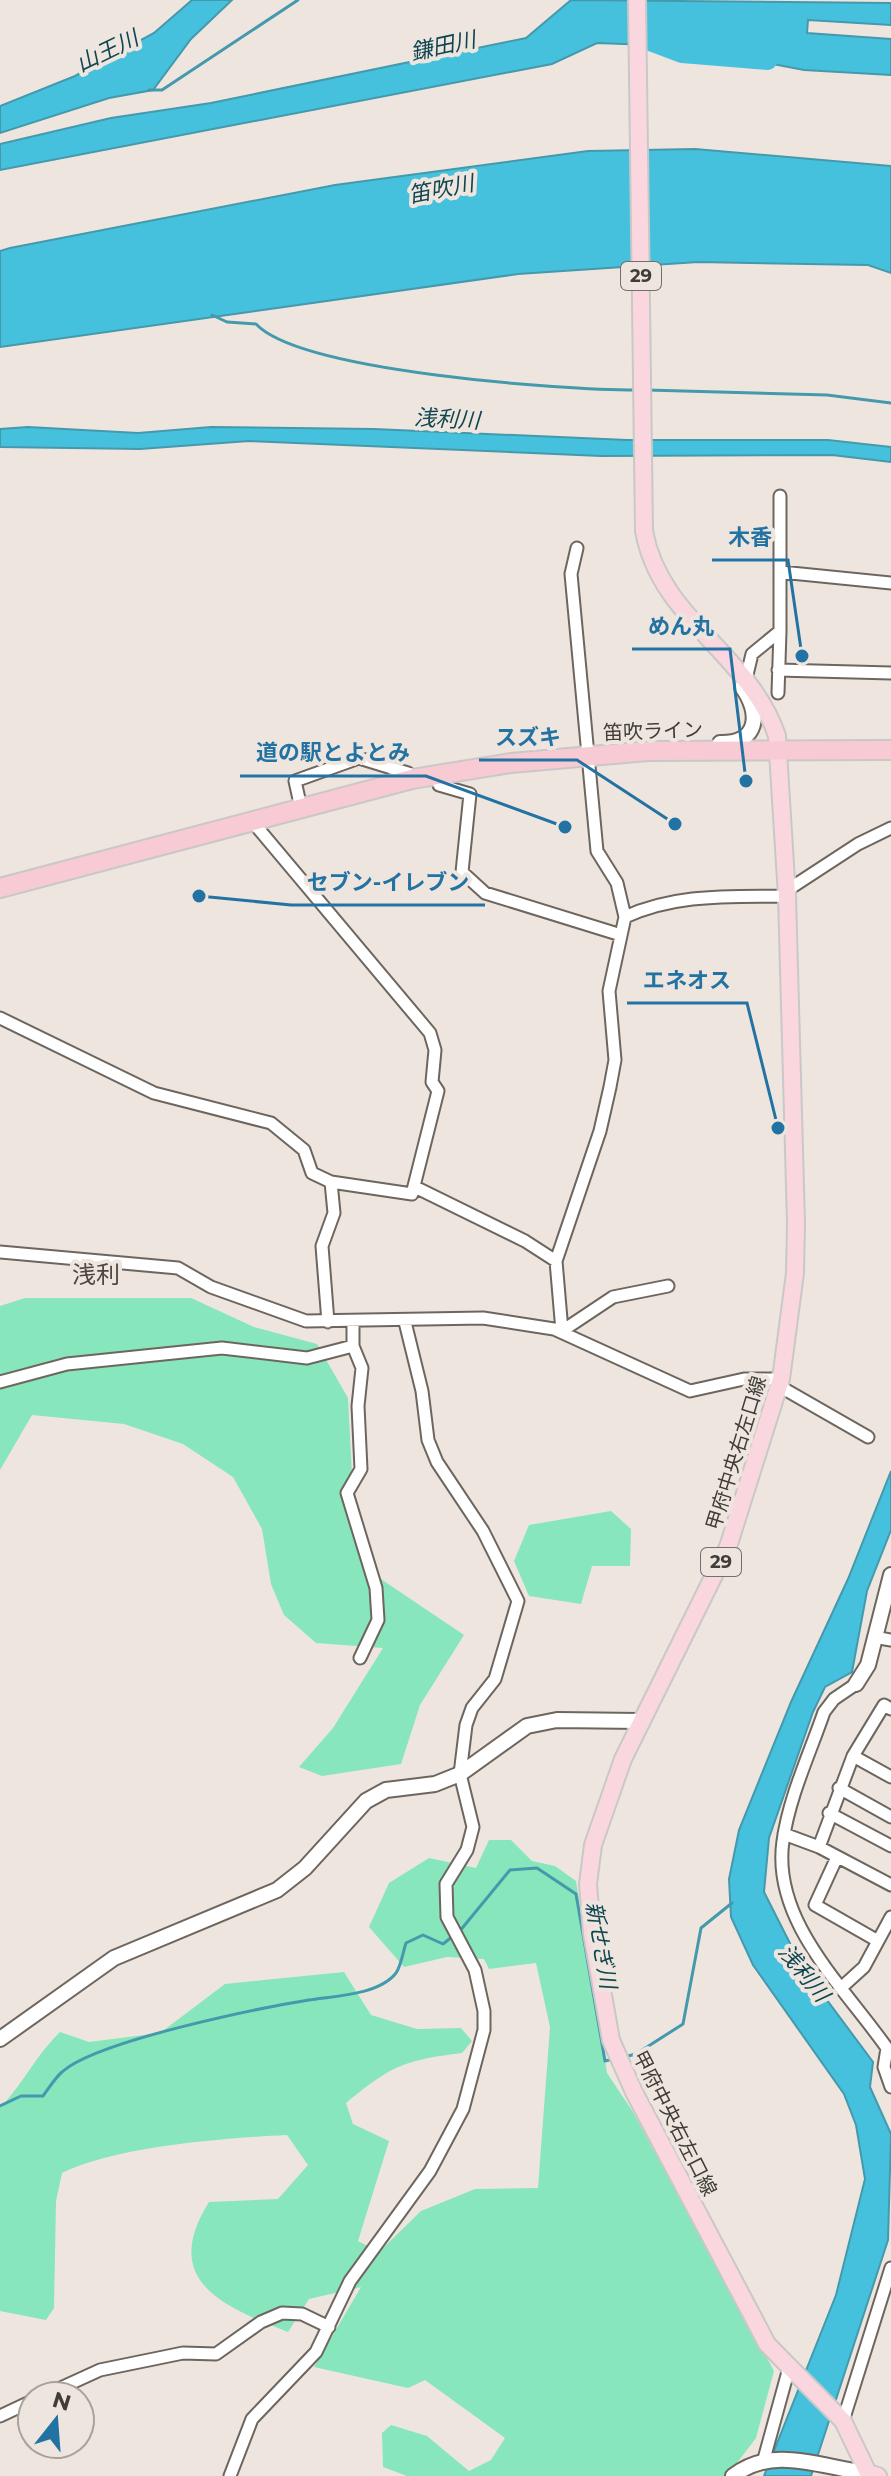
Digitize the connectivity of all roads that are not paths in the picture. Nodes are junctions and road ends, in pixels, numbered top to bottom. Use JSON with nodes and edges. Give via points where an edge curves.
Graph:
{"nodes":[{"id":1,"x":637,"y":0,"type":"edge"},
{"id":2,"x":780,"y":496,"type":"dead end"},
{"id":3,"x":577,"y":548,"type":"dead end"},
{"id":4,"x":781,"y":572,"type":"junction"},
{"id":5,"x":891,"y":583,"type":"edge"},
{"id":6,"x":780,"y":631,"type":"junction"},
{"id":7,"x":717,"y":648,"type":"junction"},
{"id":8,"x":778,"y":670,"type":"junction"},
{"id":9,"x":891,"y":673,"type":"edge"},
{"id":10,"x":746,"y":679,"type":"junction"},
{"id":11,"x":778,"y":693,"type":"dead end"},
{"id":12,"x":891,"y":750,"type":"edge"},
{"id":13,"x":648,"y":751,"type":"junction"},
{"id":14,"x":779,"y":751,"type":"junction"},
{"id":15,"x":589,"y":755,"type":"junction"},
{"id":16,"x":437,"y":775,"type":"junction"},
{"id":17,"x":412,"y":779,"type":"junction"},
{"id":18,"x":301,"y":808,"type":"junction"},
{"id":19,"x":252,"y":821,"type":"junction"},
{"id":20,"x":890,"y":829,"type":"edge"},
{"id":21,"x":0,"y":888,"type":"edge"},
{"id":22,"x":786,"y":894,"type":"junction"},
{"id":23,"x":625,"y":917,"type":"junction"},
{"id":24,"x":621,"y":935,"type":"junction"},
{"id":25,"x":0,"y":1018,"type":"edge"},
{"id":26,"x":331,"y":1182,"type":"junction"},
{"id":27,"x":415,"y":1187,"type":"junction"},
{"id":28,"x":0,"y":1252,"type":"edge"},
{"id":29,"x":556,"y":1261,"type":"junction"},
{"id":30,"x":668,"y":1286,"type":"dead end"},
{"id":31,"x":328,"y":1322,"type":"junction"},
{"id":32,"x":353,"y":1322,"type":"junction"},
{"id":33,"x":405,"y":1322,"type":"junction"},
{"id":34,"x":562,"y":1331,"type":"junction"},
{"id":35,"x":353,"y":1346,"type":"junction"},
{"id":36,"x":0,"y":1382,"type":"edge"},
{"id":37,"x":780,"y":1382,"type":"junction"},
{"id":38,"x":868,"y":1437,"type":"dead end"},
{"id":39,"x":891,"y":1575,"type":"edge"},
{"id":40,"x":887,"y":1604,"type":"edge"},
{"id":41,"x":874,"y":1637,"type":"junction"},
{"id":42,"x":891,"y":1640,"type":"edge"},
{"id":43,"x":360,"y":1658,"type":"dead end"},
{"id":44,"x":856,"y":1684,"type":"joint"},
{"id":45,"x":891,"y":1709,"type":"edge"},
{"id":46,"x":640,"y":1721,"type":"junction"},
{"id":47,"x":853,"y":1756,"type":"junction"},
{"id":48,"x":460,"y":1774,"type":"junction"},
{"id":49,"x":891,"y":1777,"type":"edge"},
{"id":50,"x":839,"y":1788,"type":"junction"},
{"id":51,"x":829,"y":1813,"type":"junction"},
{"id":52,"x":891,"y":1817,"type":"edge"},
{"id":53,"x":784,"y":1834,"type":"junction"},
{"id":54,"x":891,"y":1846,"type":"edge"},
{"id":55,"x":819,"y":1847,"type":"junction"},
{"id":56,"x":837,"y":1857,"type":"junction"},
{"id":57,"x":891,"y":1885,"type":"edge"},
{"id":58,"x":891,"y":1917,"type":"edge"},
{"id":59,"x":878,"y":1941,"type":"junction"},
{"id":60,"x":842,"y":1987,"type":"junction"},
{"id":61,"x":0,"y":2039,"type":"edge"},
{"id":62,"x":889,"y":2051,"type":"edge"},
{"id":63,"x":891,"y":2087,"type":"edge"},
{"id":64,"x":891,"y":2268,"type":"edge"},
{"id":65,"x":329,"y":2327,"type":"junction"},
{"id":66,"x":793,"y":2370,"type":"junction"},
{"id":67,"x":78,"y":2380,"type":"edge"},
{"id":68,"x":841,"y":2418,"type":"junction"},
{"id":69,"x":764,"y":2459,"type":"junction"},
{"id":70,"x":872,"y":2475,"type":"edge"},
{"id":71,"x":230,"y":2476,"type":"edge"},
{"id":72,"x":733,"y":2476,"type":"edge"},
{"id":73,"x":751,"y":2476,"type":"edge"}],
"edges":[{"from":1,"to":7,"type":"main road","name":"甲府中央右左口線","number":"29","via":[[644,531],[656,572]]},
{"from":2,"to":4,"type":"street"},
{"from":3,"to":15,"type":"street","via":[[571,574]]},
{"from":4,"to":5,"type":"street"},
{"from":4,"to":6,"type":"street"},
{"from":6,"to":8,"type":"street"},
{"from":6,"to":10,"type":"street","via":[[752,654]]},
{"from":7,"to":10,"type":"main road","name":"甲府中央右左口線","number":"29"},
{"from":7,"to":13,"type":"street","via":[[751,700],[755,718],[749,733],[729,743]]},
{"from":8,"to":9,"type":"street"},
{"from":8,"to":11,"type":"street"},
{"from":10,"to":14,"type":"main road","name":"甲府中央右左口線","number":"29","via":[[769,710]]},
{"from":12,"to":14,"type":"highway","name":"笛吹ライン"},
{"from":13,"to":14,"type":"highway","name":"笛吹ライン"},
{"from":13,"to":15,"type":"highway","name":"笛吹ライン"},
{"from":14,"to":22,"type":"main road","name":"甲府中央右左口線","number":"29"},
{"from":15,"to":16,"type":"highway","name":"笛吹ライン"},
{"from":15,"to":23,"type":"street","via":[[597,851],[617,883]]},
{"from":16,"to":17,"type":"highway","name":"笛吹ライン"},
{"from":16,"to":24,"type":"street","via":[[439,785],[470,794],[462,872],[485,893]]},
{"from":17,"to":18,"type":"highway","name":"笛吹ライン"},
{"from":17,"to":18,"type":"street","via":[[408,773],[359,758],[295,781]]},
{"from":18,"to":19,"type":"highway","name":"笛吹ライン"},
{"from":19,"to":21,"type":"highway","name":"笛吹ライン"},
{"from":19,"to":27,"type":"street","via":[[430,1033],[435,1050],[432,1082],[438,1091]]},
{"from":20,"to":22,"type":"street","via":[[858,844]]},
{"from":22,"to":23,"type":"street","via":[[694,897],[655,903]]},
{"from":22,"to":37,"type":"main road","name":"甲府中央右左口線","number":"29","via":[[796,1223],[794,1288]]},
{"from":23,"to":24,"type":"street"},
{"from":24,"to":29,"type":"street","via":[[609,991],[615,1060],[610,1087]]},
{"from":25,"to":26,"type":"street","via":[[154,1093],[271,1123],[304,1150],[312,1173]]},
{"from":26,"to":27,"type":"street","via":[[412,1194]]},
{"from":26,"to":31,"type":"street","via":[[334,1213],[322,1246]]},
{"from":27,"to":29,"type":"street"},
{"from":28,"to":31,"type":"street","via":[[178,1268],[211,1287],[293,1316]]},
{"from":29,"to":34,"type":"street"},
{"from":30,"to":34,"type":"street","via":[[613,1297]]},
{"from":31,"to":32,"type":"street"},
{"from":32,"to":33,"type":"street"},
{"from":32,"to":35,"type":"street"},
{"from":33,"to":34,"type":"street","via":[[483,1318]]},
{"from":33,"to":48,"type":"street","via":[[428,1440],[518,1601],[495,1679],[466,1725]]},
{"from":34,"to":37,"type":"street","via":[[690,1391],[744,1379]]},
{"from":35,"to":36,"type":"street","via":[[307,1358],[222,1348],[67,1364]]},
{"from":35,"to":43,"type":"street","via":[[362,1368],[361,1469],[347,1493],[376,1588],[378,1620]]},
{"from":37,"to":38,"type":"street"},
{"from":37,"to":46,"type":"main road","name":"甲府中央右左口線","number":"29","via":[[728,1547]]},
{"from":39,"to":40,"type":"street"},
{"from":40,"to":41,"type":"street"},
{"from":41,"to":42,"type":"street"},
{"from":41,"to":44,"type":"street","via":[[868,1665]]},
{"from":44,"to":53,"type":"street","via":[[824,1712]]},
{"from":45,"to":47,"type":"street","via":[[884,1705]]},
{"from":46,"to":48,"type":"street","via":[[557,1720],[527,1726]]},
{"from":46,"to":66,"type":"main road","name":"甲府中央右左口線","number":"29","via":[[593,1845],[588,1884],[611,2040],[767,2344]]},
{"from":47,"to":49,"type":"street"},
{"from":47,"to":50,"type":"street"},
{"from":48,"to":61,"type":"street","via":[[424,1786],[386,1790],[366,1801],[305,1868],[277,1890],[114,1958]]},
{"from":48,"to":65,"type":"street","via":[[473,1827],[467,1850],[446,1884],[447,1917],[475,1970],[484,2030],[463,2109],[430,2171],[350,2281]]},
{"from":50,"to":51,"type":"street"},
{"from":50,"to":52,"type":"street"},
{"from":51,"to":54,"type":"street"},
{"from":51,"to":55,"type":"street"},
{"from":53,"to":55,"type":"street"},
{"from":53,"to":60,"type":"street","via":[[781,1865],[790,1910]]},
{"from":55,"to":56,"type":"street"},
{"from":56,"to":57,"type":"street"},
{"from":56,"to":59,"type":"street","via":[[815,1905]]},
{"from":58,"to":59,"type":"street"},
{"from":59,"to":60,"type":"street","via":[[864,1967]]},
{"from":60,"to":62,"type":"street"},
{"from":62,"to":63,"type":"street","via":[[884,2067]]},
{"from":64,"to":68,"type":"street"},
{"from":65,"to":67,"type":"street","via":[[302,2314],[282,2313],[216,2354],[183,2353],[100,2370]]},
{"from":65,"to":71,"type":"street","via":[[298,2374],[252,2419]]},
{"from":66,"to":68,"type":"main road","name":"甲府中央右左口線","number":"29"},
{"from":66,"to":69,"type":"street"},
{"from":68,"to":70,"type":"main road","name":"甲府中央右左口線","number":"29"},
{"from":69,"to":70,"type":"street","via":[[798,2459]]},
{"from":69,"to":72,"type":"street"},
{"from":69,"to":73,"type":"street"}]}
